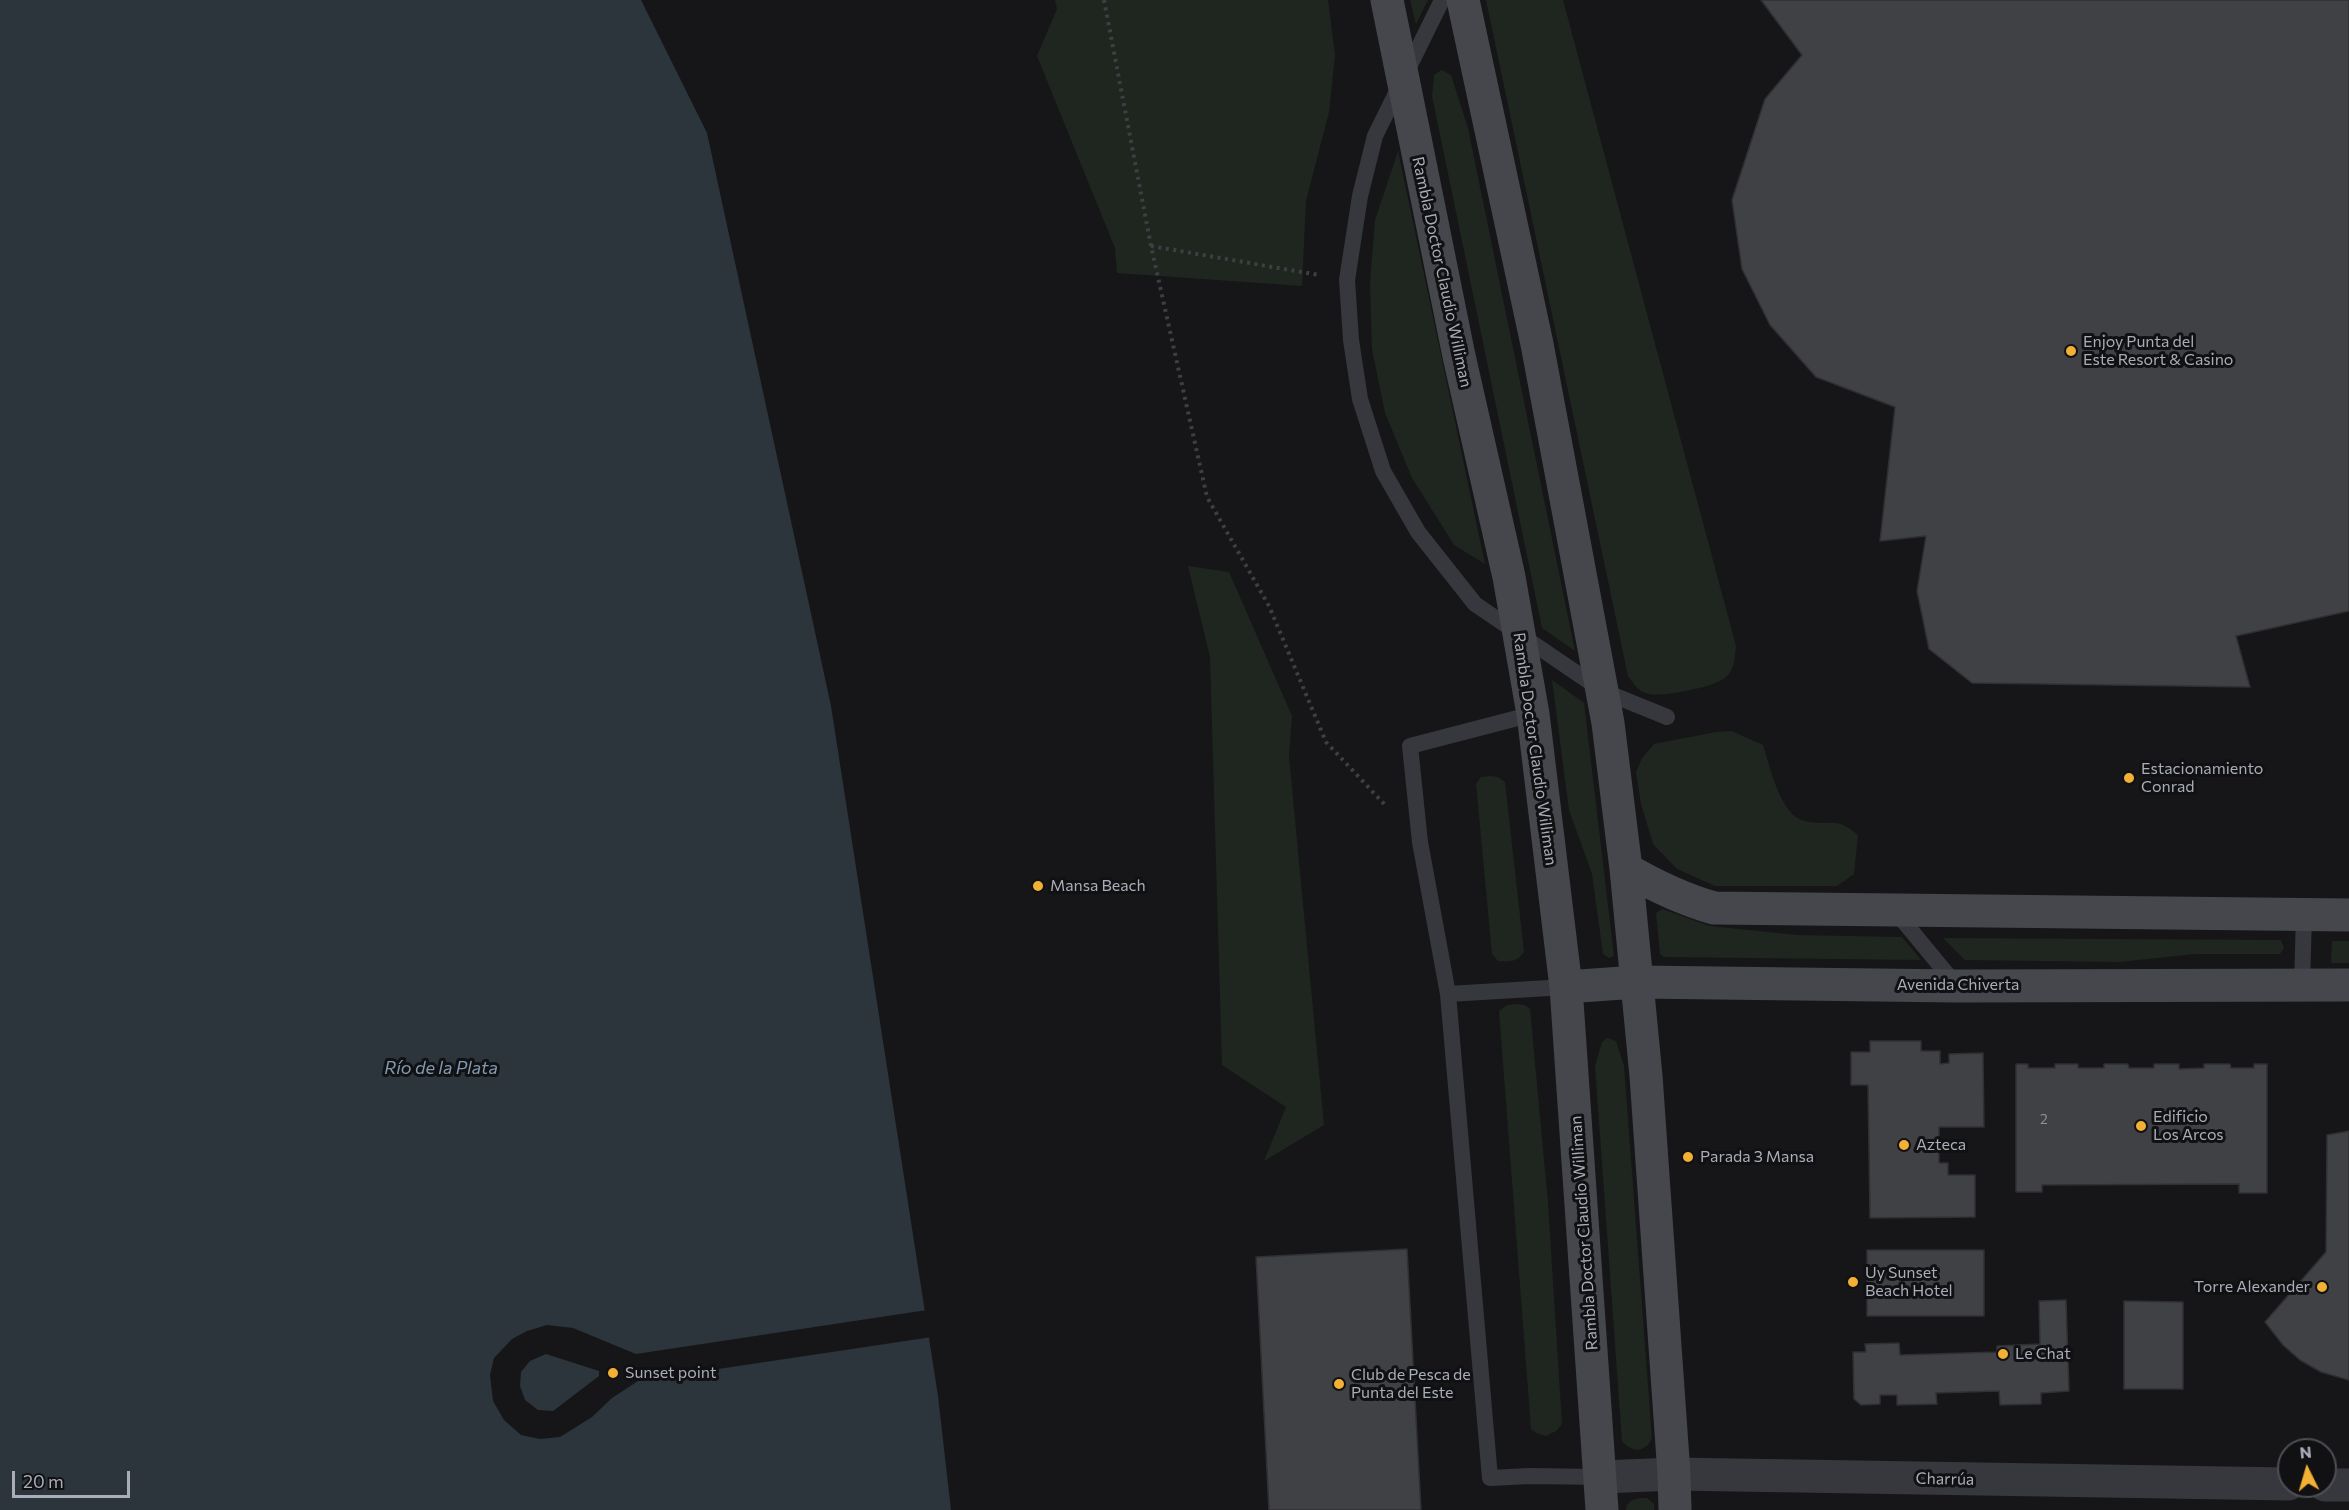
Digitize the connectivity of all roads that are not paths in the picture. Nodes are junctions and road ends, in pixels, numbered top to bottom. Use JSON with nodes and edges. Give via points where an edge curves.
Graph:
{"nodes":[{"id":1,"x":1387,"y":0,"type":"edge"},
{"id":2,"x":1442,"y":0,"type":"edge"},
{"id":3,"x":1463,"y":0,"type":"edge"},
{"id":4,"x":1402,"y":79,"type":"junction"},
{"id":5,"x":1519,"y":636,"type":"junction"},
{"id":6,"x":1603,"y":691,"type":"junction"},
{"id":7,"x":1533,"y":714,"type":"junction"},
{"id":8,"x":1667,"y":717,"type":"dead end"},
{"id":9,"x":1626,"y":869,"type":"junction"},
{"id":10,"x":1894,"y":910,"type":"junction"},
{"id":11,"x":2304,"y":915,"type":"junction"},
{"id":12,"x":2349,"y":915,"type":"edge"},
{"id":13,"x":1637,"y":982,"type":"junction"},
{"id":14,"x":2302,"y":985,"type":"junction"},
{"id":15,"x":2349,"y":985,"type":"edge"},
{"id":16,"x":1957,"y":986,"type":"junction"},
{"id":17,"x":1566,"y":987,"type":"junction"},
{"id":18,"x":1448,"y":994,"type":"junction"},
{"id":19,"x":1674,"y":1474,"type":"junction"},
{"id":20,"x":1601,"y":1477,"type":"junction"},
{"id":21,"x":2277,"y":1484,"type":"edge"},
{"id":22,"x":1602,"y":1510,"type":"edge"},
{"id":23,"x":1675,"y":1510,"type":"edge"}],
"edges":[{"from":1,"to":4,"type":"main road","name":"Rambla Doctor Claudio Williman"},
{"from":2,"to":4,"type":"lane"},
{"from":3,"to":6,"type":"main road","via":[[1537,344]]},
{"from":4,"to":5,"type":"main road","name":"Rambla Doctor Claudio Williman"},
{"from":4,"to":5,"type":"lane","via":[[1375,136],[1360,196],[1347,280],[1360,399],[1383,471],[1418,532],[1475,604]]},
{"from":5,"to":6,"type":"lane"},
{"from":5,"to":7,"type":"main road","name":"Rambla Doctor Claudio Williman"},
{"from":6,"to":8,"type":"lane"},
{"from":6,"to":9,"type":"main road"},
{"from":7,"to":17,"type":"main road","name":"Rambla Doctor Claudio Williman"},
{"from":7,"to":18,"type":"lane","via":[[1410,746],[1420,842]]},
{"from":9,"to":10,"type":"main road","via":[[1666,892],[1714,908]]},
{"from":9,"to":13,"type":"main road"},
{"from":10,"to":11,"type":"main road"},
{"from":10,"to":16,"type":"lane"},
{"from":11,"to":12,"type":"main road"},
{"from":11,"to":14,"type":"lane"},
{"from":13,"to":16,"type":"main road","name":"Avenida Chiverta"},
{"from":13,"to":17,"type":"main road","name":"Avenida Chiverta"},
{"from":13,"to":19,"type":"main road"},
{"from":14,"to":15,"type":"main road","name":"Avenida Chiverta"},
{"from":14,"to":16,"type":"main road","name":"Avenida Chiverta"},
{"from":17,"to":18,"type":"lane"},
{"from":17,"to":20,"type":"main road","name":"Rambla Doctor Claudio Williman"},
{"from":18,"to":20,"type":"lane","via":[[1490,1478]]},
{"from":19,"to":20,"type":"street","name":"Charrúa"},
{"from":19,"to":21,"type":"street","name":"Charrúa"},
{"from":19,"to":23,"type":"main road"},
{"from":20,"to":22,"type":"main road","name":"Rambla Doctor Claudio Williman"}]}
